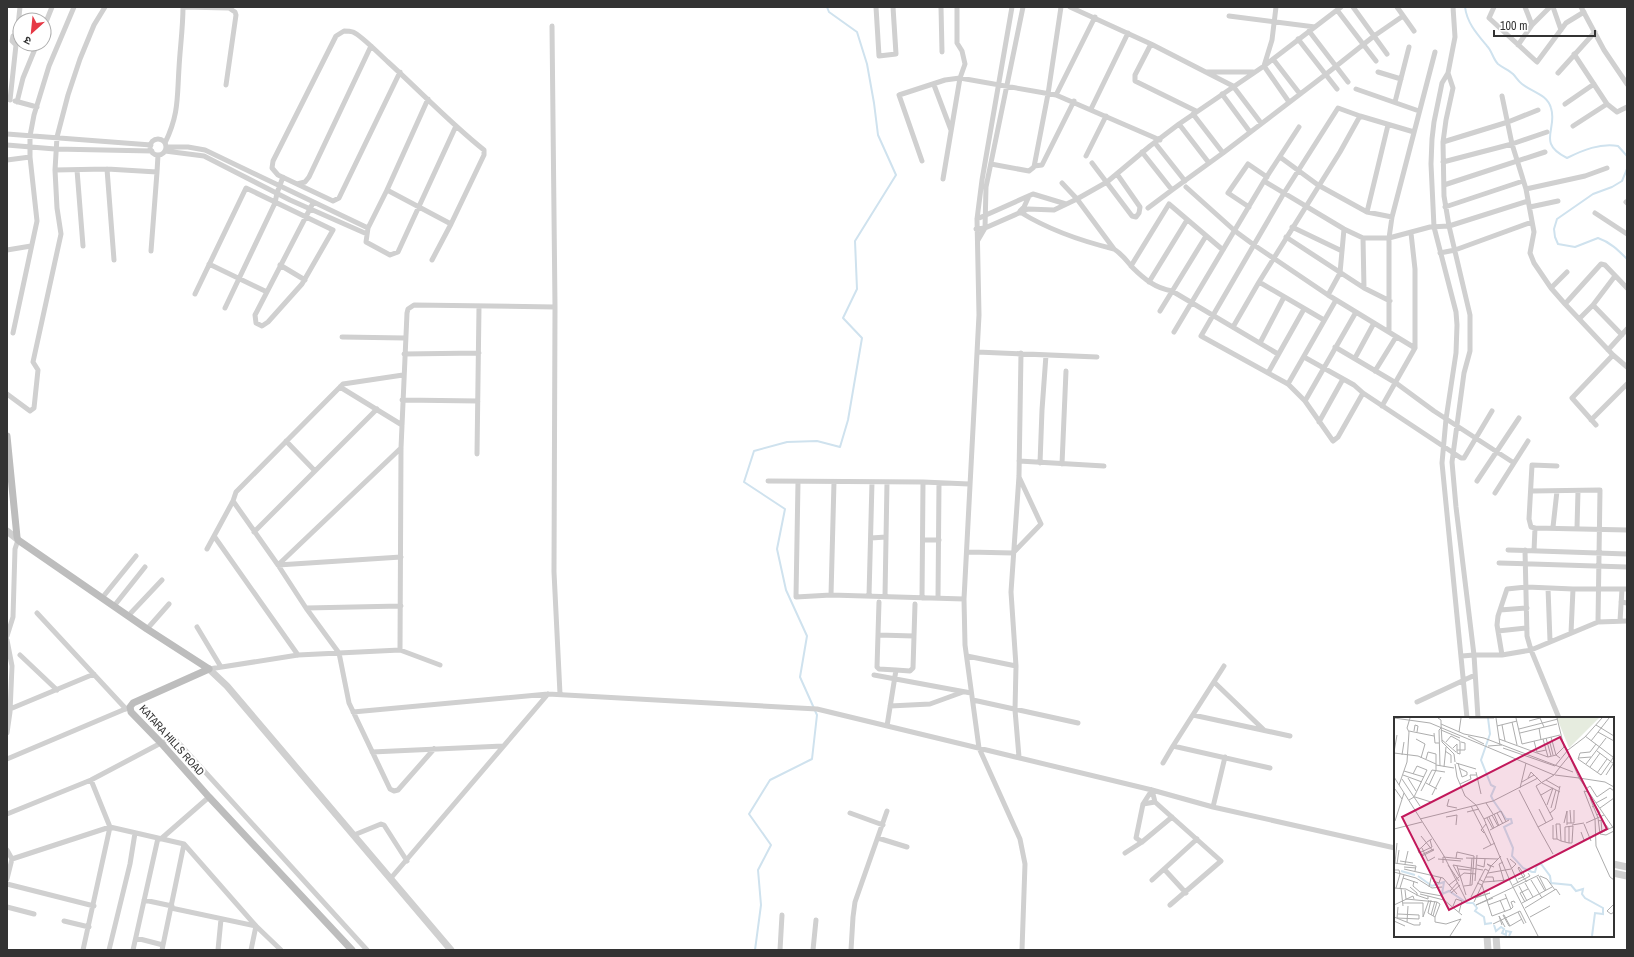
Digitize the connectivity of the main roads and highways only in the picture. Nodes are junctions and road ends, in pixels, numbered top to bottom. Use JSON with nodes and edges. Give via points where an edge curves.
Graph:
{"nodes":[{"id":1,"x":7,"y":436,"type":"edge"},
{"id":2,"x":352,"y":950,"type":"edge"}],
"edges":[{"from":1,"to":2,"type":"main road","name":"KATARA HILLS ROAD","via":[[17,543],[209,669],[133,703],[128,708],[130,712]]}]}
